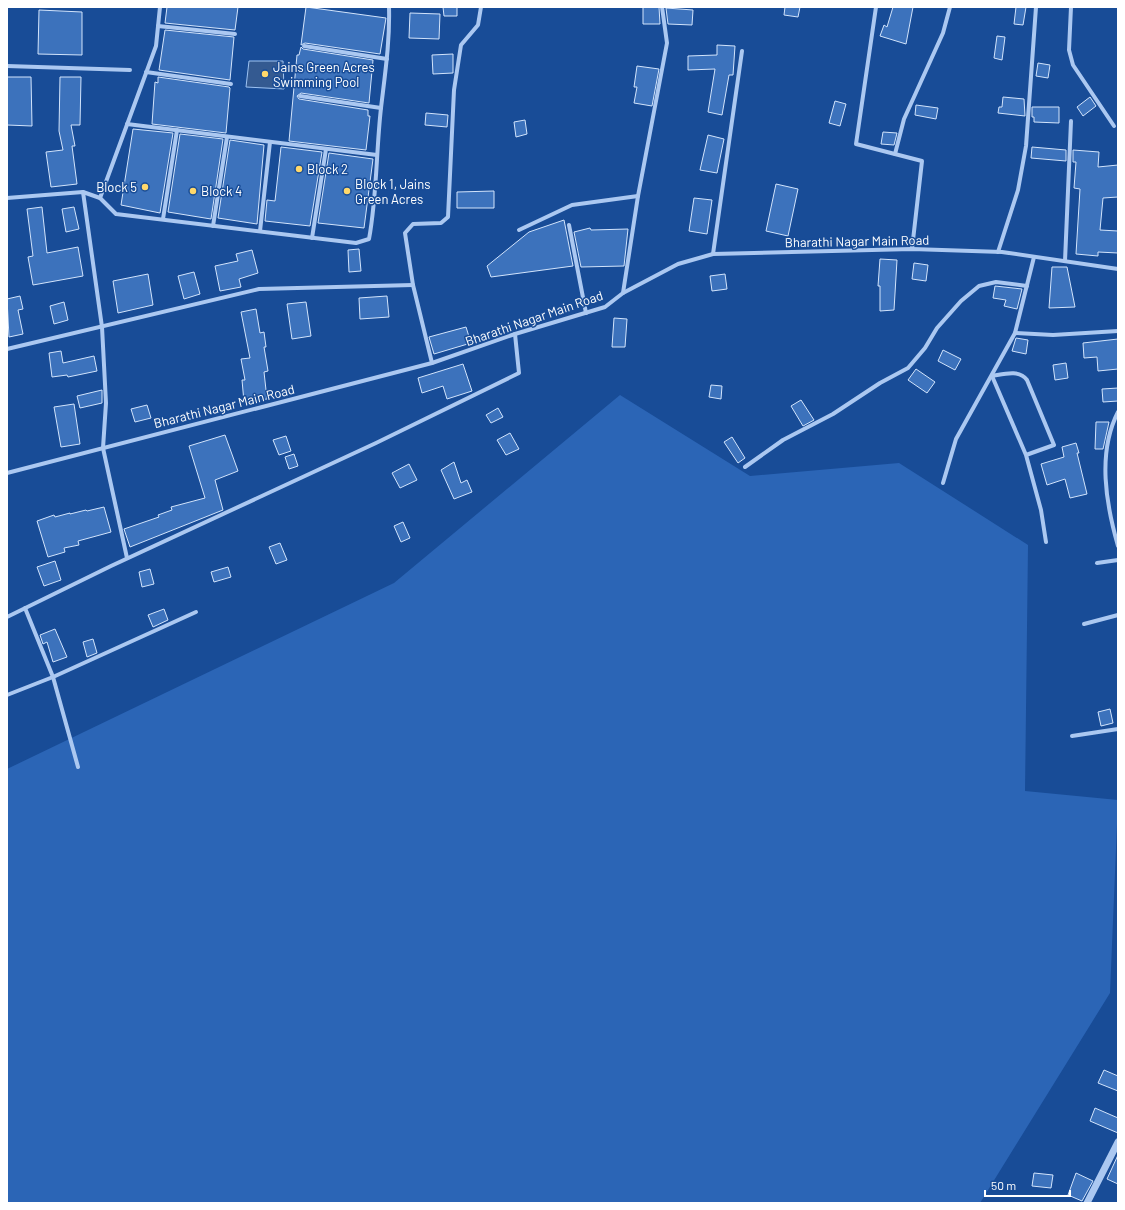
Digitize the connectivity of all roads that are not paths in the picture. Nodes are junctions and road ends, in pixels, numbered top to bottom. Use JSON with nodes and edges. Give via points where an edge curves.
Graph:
{"nodes":[{"id":1,"x":160,"y":7,"type":"edge"},
{"id":2,"x":389,"y":7,"type":"edge"},
{"id":3,"x":482,"y":7,"type":"edge"},
{"id":4,"x":662,"y":7,"type":"edge"},
{"id":5,"x":876,"y":7,"type":"edge"},
{"id":6,"x":950,"y":7,"type":"edge"},
{"id":7,"x":1036,"y":7,"type":"edge"},
{"id":8,"x":1071,"y":7,"type":"edge"},
{"id":9,"x":158,"y":26,"type":"junction"},
{"id":10,"x":235,"y":34,"type":"dead end"},
{"id":11,"x":304,"y":46,"type":"dead end"},
{"id":12,"x":742,"y":51,"type":"dead end"},
{"id":13,"x":387,"y":59,"type":"junction"},
{"id":14,"x":7,"y":66,"type":"edge"},
{"id":15,"x":130,"y":70,"type":"dead end"},
{"id":16,"x":146,"y":72,"type":"junction"},
{"id":17,"x":231,"y":84,"type":"dead end"},
{"id":18,"x":300,"y":96,"type":"dead end"},
{"id":19,"x":381,"y":108,"type":"junction"},
{"id":20,"x":1071,"y":121,"type":"dead end"},
{"id":21,"x":128,"y":124,"type":"junction"},
{"id":22,"x":1114,"y":126,"type":"dead end"},
{"id":23,"x":177,"y":130,"type":"junction"},
{"id":24,"x":227,"y":137,"type":"junction"},
{"id":25,"x":270,"y":142,"type":"junction"},
{"id":26,"x":326,"y":148,"type":"junction"},
{"id":27,"x":895,"y":154,"type":"junction"},
{"id":28,"x":378,"y":155,"type":"junction"},
{"id":29,"x":83,"y":192,"type":"junction"},
{"id":30,"x":638,"y":196,"type":"junction"},
{"id":31,"x":7,"y":198,"type":"edge"},
{"id":32,"x":100,"y":198,"type":"junction"},
{"id":33,"x":163,"y":220,"type":"junction"},
{"id":34,"x":569,"y":225,"type":"dead end"},
{"id":35,"x":213,"y":226,"type":"junction"},
{"id":36,"x":519,"y":230,"type":"dead end"},
{"id":37,"x":260,"y":231,"type":"junction"},
{"id":38,"x":312,"y":238,"type":"junction"},
{"id":39,"x":912,"y":249,"type":"junction"},
{"id":40,"x":998,"y":252,"type":"junction"},
{"id":41,"x":713,"y":254,"type":"junction"},
{"id":42,"x":1034,"y":257,"type":"junction"},
{"id":43,"x":1065,"y":261,"type":"junction"},
{"id":44,"x":1118,"y":269,"type":"edge"},
{"id":45,"x":413,"y":285,"type":"junction"},
{"id":46,"x":1027,"y":286,"type":"junction"},
{"id":47,"x":623,"y":293,"type":"junction"},
{"id":48,"x":586,"y":313,"type":"junction"},
{"id":49,"x":102,"y":327,"type":"junction"},
{"id":50,"x":1118,"y":331,"type":"edge"},
{"id":51,"x":515,"y":334,"type":"junction"},
{"id":52,"x":1015,"y":334,"type":"junction"},
{"id":53,"x":7,"y":349,"type":"edge"},
{"id":54,"x":432,"y":363,"type":"junction"},
{"id":55,"x":992,"y":376,"type":"junction"},
{"id":56,"x":1118,"y":412,"type":"edge"},
{"id":57,"x":103,"y":448,"type":"junction"},
{"id":58,"x":1026,"y":456,"type":"junction"},
{"id":59,"x":745,"y":467,"type":"dead end"},
{"id":60,"x":7,"y":473,"type":"edge"},
{"id":61,"x":943,"y":483,"type":"dead end"},
{"id":62,"x":1046,"y":542,"type":"dead end"},
{"id":63,"x":1118,"y":546,"type":"edge"},
{"id":64,"x":127,"y":558,"type":"junction"},
{"id":65,"x":1118,"y":560,"type":"edge"},
{"id":66,"x":1097,"y":563,"type":"dead end"},
{"id":67,"x":25,"y":608,"type":"junction"},
{"id":68,"x":196,"y":612,"type":"dead end"},
{"id":69,"x":1118,"y":615,"type":"edge"},
{"id":70,"x":7,"y":617,"type":"edge"},
{"id":71,"x":1084,"y":624,"type":"dead end"},
{"id":72,"x":53,"y":676,"type":"junction"},
{"id":73,"x":7,"y":695,"type":"edge"},
{"id":74,"x":1118,"y":729,"type":"edge"},
{"id":75,"x":1072,"y":736,"type":"dead end"},
{"id":76,"x":78,"y":767,"type":"dead end"},
{"id":77,"x":1118,"y":1142,"type":"edge"},
{"id":78,"x":1087,"y":1203,"type":"edge"}],
"edges":[{"from":1,"to":9,"type":"street"},
{"from":2,"to":13,"type":"street","via":[[390,35]]},
{"from":3,"to":45,"type":"street","via":[[478,25],[461,45],[454,90],[448,217],[441,223],[412,224],[405,233]]},
{"from":4,"to":30,"type":"street","via":[[666,43]]},
{"from":5,"to":27,"type":"street","via":[[856,144]]},
{"from":6,"to":27,"type":"street","via":[[943,33],[904,119]]},
{"from":7,"to":40,"type":"street","via":[[1026,146],[1018,190]]},
{"from":8,"to":22,"type":"street","via":[[1069,50],[1073,65]]},
{"from":9,"to":10,"type":"street"},
{"from":9,"to":16,"type":"street","via":[[156,46]]},
{"from":11,"to":13,"type":"street"},
{"from":12,"to":41,"type":"street"},
{"from":13,"to":19,"type":"street"},
{"from":14,"to":15,"type":"street"},
{"from":16,"to":17,"type":"street"},
{"from":16,"to":21,"type":"street"},
{"from":18,"to":19,"type":"street"},
{"from":19,"to":28,"type":"street"},
{"from":20,"to":43,"type":"street"},
{"from":21,"to":23,"type":"street"},
{"from":21,"to":32,"type":"street"},
{"from":23,"to":24,"type":"street"},
{"from":23,"to":33,"type":"street"},
{"from":24,"to":25,"type":"street"},
{"from":24,"to":35,"type":"street"},
{"from":25,"to":26,"type":"street"},
{"from":25,"to":37,"type":"street"},
{"from":26,"to":28,"type":"street"},
{"from":26,"to":38,"type":"street"},
{"from":27,"to":39,"type":"street","via":[[922,161]]},
{"from":28,"to":38,"type":"street","via":[[375,209],[369,239],[356,243]]},
{"from":29,"to":31,"type":"street"},
{"from":29,"to":32,"type":"street"},
{"from":29,"to":49,"type":"street"},
{"from":30,"to":36,"type":"street","via":[[572,205]]},
{"from":30,"to":47,"type":"street"},
{"from":32,"to":33,"type":"street","via":[[116,214]]},
{"from":33,"to":35,"type":"street"},
{"from":34,"to":48,"type":"street"},
{"from":35,"to":37,"type":"street"},
{"from":37,"to":38,"type":"street"},
{"from":39,"to":40,"type":"street","name":"Bharathi Nagar Main Road"},
{"from":39,"to":41,"type":"street","name":"Bharathi Nagar Main Road"},
{"from":40,"to":42,"type":"street","name":"Bharathi Nagar Main Road"},
{"from":41,"to":47,"type":"street","name":"Bharathi Nagar Main Road","via":[[678,264]]},
{"from":42,"to":43,"type":"street","name":"Bharathi Nagar Main Road"},
{"from":42,"to":46,"type":"street"},
{"from":43,"to":44,"type":"street","name":"Bharathi Nagar Main Road"},
{"from":45,"to":49,"type":"street","via":[[259,289]]},
{"from":45,"to":54,"type":"street"},
{"from":46,"to":52,"type":"street"},
{"from":46,"to":59,"type":"street","via":[[996,282],[979,286],[961,300],[908,368],[833,414],[783,440]]},
{"from":47,"to":48,"type":"street","name":"Bharathi Nagar Main Road","via":[[605,307]]},
{"from":48,"to":51,"type":"street","name":"Bharathi Nagar Main Road"},
{"from":49,"to":53,"type":"street"},
{"from":49,"to":57,"type":"street","via":[[106,403]]},
{"from":50,"to":52,"type":"street","via":[[1053,335]]},
{"from":51,"to":54,"type":"street","name":"Bharathi Nagar Main Road"},
{"from":51,"to":64,"type":"street","via":[[519,373],[376,443]]},
{"from":52,"to":55,"type":"street"},
{"from":54,"to":57,"type":"street","name":"Bharathi Nagar Main Road"},
{"from":55,"to":58,"type":"street"},
{"from":55,"to":58,"type":"street","via":[[1013,372],[1027,380],[1054,445]]},
{"from":55,"to":61,"type":"street","via":[[956,439]]},
{"from":56,"to":63,"type":"street","via":[[1110,432],[1105,473],[1108,502]]},
{"from":57,"to":60,"type":"street","name":"Bharathi Nagar Main Road"},
{"from":57,"to":64,"type":"street"},
{"from":58,"to":62,"type":"street","via":[[1041,510]]},
{"from":64,"to":67,"type":"street"},
{"from":65,"to":66,"type":"street"},
{"from":67,"to":70,"type":"street"},
{"from":67,"to":72,"type":"street"},
{"from":68,"to":72,"type":"street"},
{"from":69,"to":71,"type":"street"},
{"from":72,"to":73,"type":"street"},
{"from":72,"to":76,"type":"street"},
{"from":74,"to":75,"type":"street"},
{"from":77,"to":78,"type":"street"}]}
